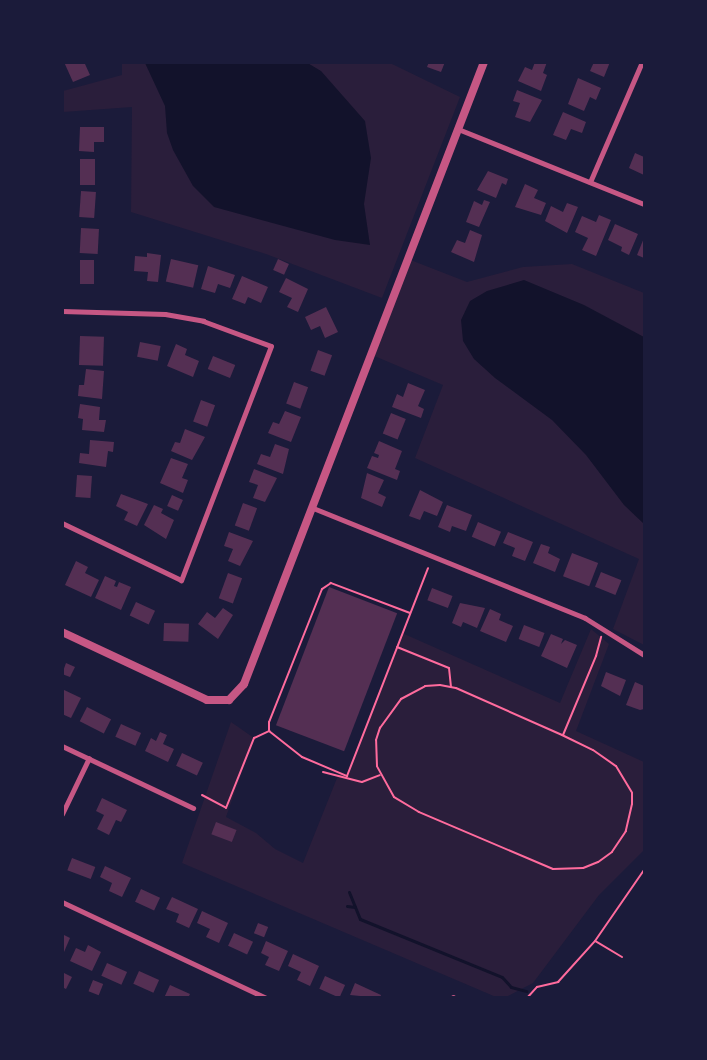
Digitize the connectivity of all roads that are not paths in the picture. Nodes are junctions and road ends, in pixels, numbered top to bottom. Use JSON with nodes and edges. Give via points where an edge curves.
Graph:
{"nodes":[{"id":1,"x":484,"y":62,"type":"edge"},
{"id":2,"x":642,"y":62,"type":"edge"},
{"id":3,"x":458,"y":129,"type":"junction"},
{"id":4,"x":590,"y":182,"type":"junction"},
{"id":5,"x":644,"y":204,"type":"edge"},
{"id":6,"x":62,"y":311,"type":"edge"},
{"id":7,"x":313,"y":508,"type":"junction"},
{"id":8,"x":62,"y":523,"type":"edge"},
{"id":9,"x":62,"y":632,"type":"edge"},
{"id":10,"x":644,"y":655,"type":"edge"},
{"id":11,"x":62,"y":746,"type":"edge"},
{"id":12,"x":89,"y":758,"type":"junction"},
{"id":13,"x":193,"y":808,"type":"dead end"},
{"id":14,"x":62,"y":814,"type":"edge"},
{"id":15,"x":62,"y":902,"type":"edge"},
{"id":16,"x":266,"y":998,"type":"edge"}],
"edges":[{"from":1,"to":3,"type":"street"},
{"from":2,"to":4,"type":"street"},
{"from":3,"to":4,"type":"street"},
{"from":3,"to":7,"type":"street"},
{"from":4,"to":5,"type":"street"},
{"from":6,"to":8,"type":"street","via":[[166,314],[204,321],[271,346],[181,580]]},
{"from":7,"to":9,"type":"street","via":[[244,684],[229,700],[207,700]]},
{"from":7,"to":10,"type":"street","via":[[585,618]]},
{"from":11,"to":12,"type":"street"},
{"from":12,"to":13,"type":"street"},
{"from":12,"to":14,"type":"street"},
{"from":15,"to":16,"type":"street"}]}
